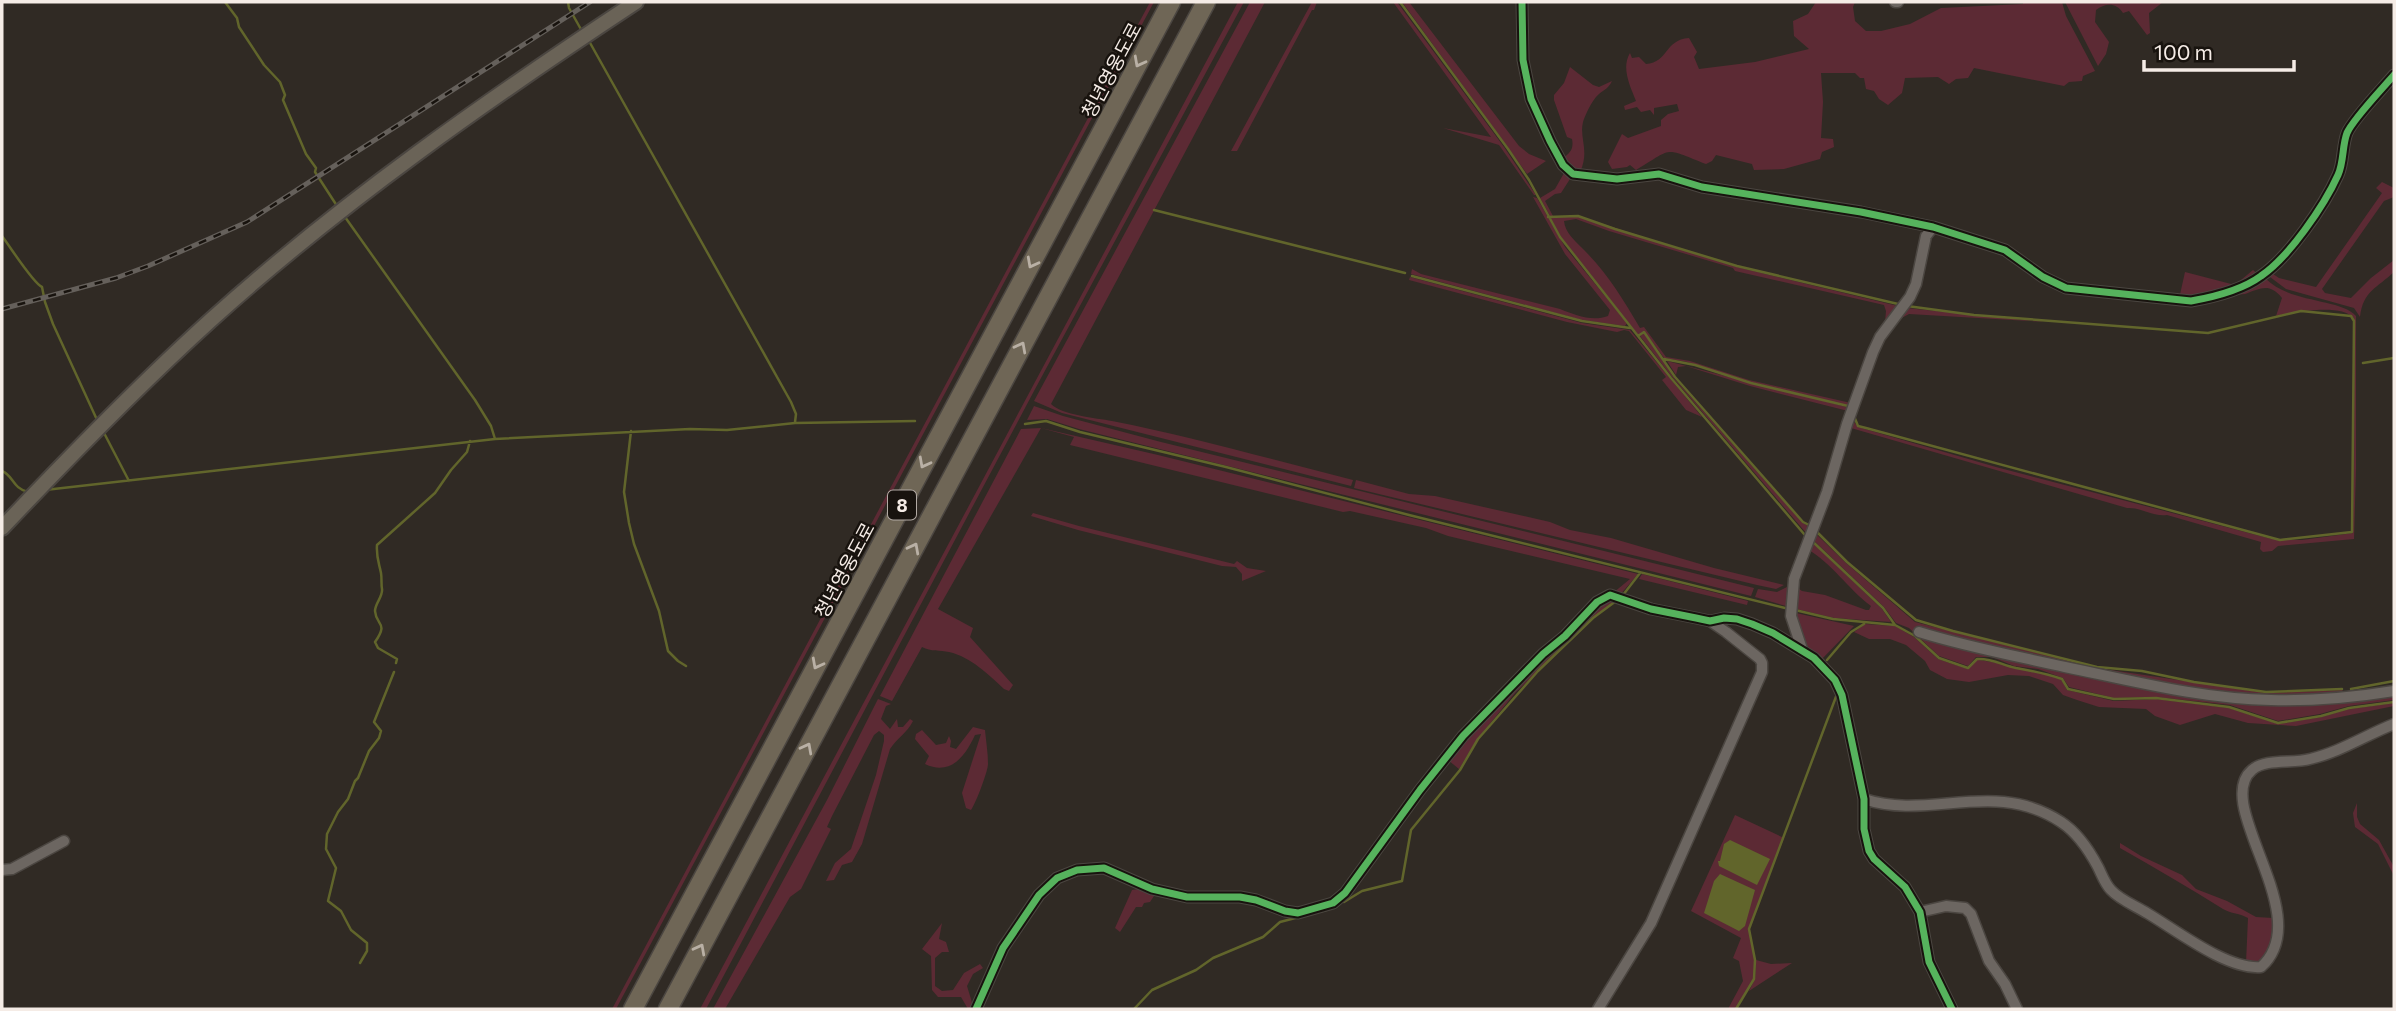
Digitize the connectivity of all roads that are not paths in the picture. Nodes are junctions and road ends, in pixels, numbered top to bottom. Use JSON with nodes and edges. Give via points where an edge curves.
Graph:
{"nodes":[{"id":1,"x":636,"y":2,"type":"edge"},
{"id":2,"x":1171,"y":2,"type":"edge"},
{"id":3,"x":1206,"y":2,"type":"edge"},
{"id":4,"x":1522,"y":2,"type":"edge"},
{"id":5,"x":2394,"y":75,"type":"edge"},
{"id":6,"x":1933,"y":226,"type":"junction"},
{"id":7,"x":2,"y":528,"type":"edge"},
{"id":8,"x":1710,"y":621,"type":"junction"},
{"id":9,"x":1919,"y":632,"type":"dead end"},
{"id":10,"x":1802,"y":649,"type":"junction"},
{"id":11,"x":2394,"y":691,"type":"edge"},
{"id":12,"x":2394,"y":724,"type":"edge"},
{"id":13,"x":1864,"y":799,"type":"junction"},
{"id":14,"x":64,"y":841,"type":"dead end"},
{"id":15,"x":2,"y":870,"type":"edge"},
{"id":16,"x":1920,"y":912,"type":"junction"},
{"id":17,"x":633,"y":1009,"type":"edge"},
{"id":18,"x":667,"y":1009,"type":"edge"},
{"id":19,"x":976,"y":1009,"type":"edge"},
{"id":20,"x":1598,"y":1009,"type":"edge"},
{"id":21,"x":1952,"y":1009,"type":"edge"},
{"id":22,"x":2017,"y":1009,"type":"edge"}],
"edges":[{"from":1,"to":7,"type":"main road","via":[[517,80],[343,211],[213,318],[101,424]]},
{"from":2,"to":17,"type":"highway","name":"청년영웅도로","number":"8","one_way":true},
{"from":18,"to":3,"type":"highway","number":"8","one_way":true},
{"from":4,"to":6,"type":"street","via":[[1528,91],[1563,165],[1573,174],[1617,179],[1659,174],[1702,187]]},
{"from":5,"to":6,"type":"street","via":[[2347,133],[2339,171],[2322,206],[2285,253],[2254,281],[2210,298],[2191,301],[2066,288],[2005,250]]},
{"from":6,"to":10,"type":"street","via":[[1926,236],[1910,297],[1873,352],[1794,579],[1791,617]]},
{"from":8,"to":10,"type":"street","via":[[1724,618],[1752,624]]},
{"from":8,"to":19,"type":"street","via":[[1611,595],[1597,602],[1463,736],[1334,903],[1298,913],[1240,897],[1187,897],[1152,889],[1104,868],[1086,868],[1057,878],[1039,895],[1003,948]]},
{"from":8,"to":20,"type":"street","via":[[1760,659],[1762,672],[1651,923]]},
{"from":9,"to":11,"type":"street","via":[[2203,694],[2272,701]]},
{"from":10,"to":13,"type":"street","via":[[1826,668],[1842,695]]},
{"from":12,"to":13,"type":"street","via":[[2309,760],[2265,764],[2244,780],[2242,806],[2270,882],[2278,927],[2272,953],[2262,967],[2235,962],[2203,947],[2113,892],[2075,833],[2046,814],[1994,801],[1913,805]]},
{"from":13,"to":16,"type":"street","via":[[1869,851],[1905,887]]},
{"from":14,"to":15,"type":"street"},
{"from":16,"to":21,"type":"street","via":[[1929,962]]},
{"from":16,"to":22,"type":"street","via":[[1947,906],[1965,908]]}]}
